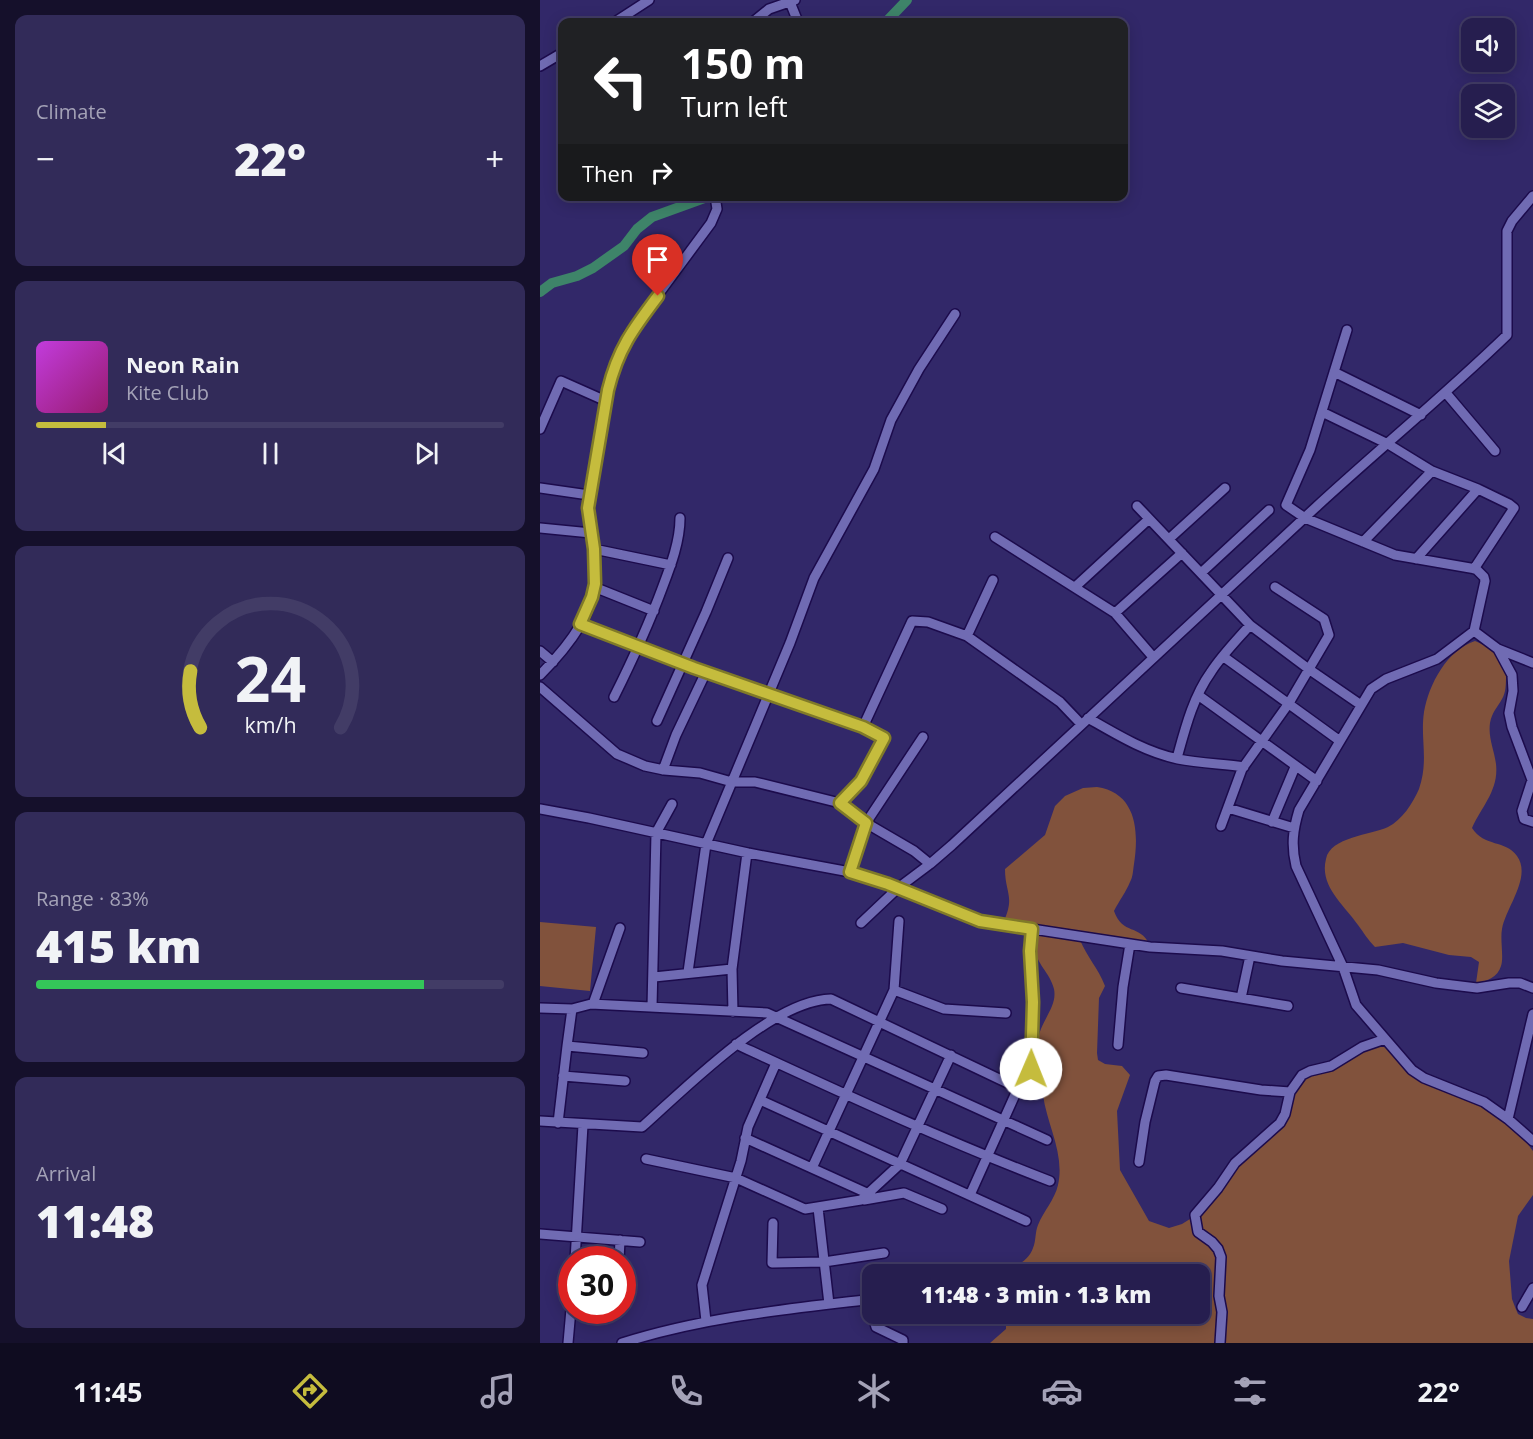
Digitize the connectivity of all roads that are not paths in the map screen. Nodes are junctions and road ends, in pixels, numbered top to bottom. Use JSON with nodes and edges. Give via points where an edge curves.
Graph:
{"nodes":[{"id":1,"x":649,"y":0,"type":"edge"},
{"id":2,"x":792,"y":1,"type":"edge"},
{"id":3,"x":630,"y":13,"type":"junction"},
{"id":4,"x":622,"y":18,"type":"edge"},
{"id":5,"x":633,"y":18,"type":"edge"},
{"id":6,"x":758,"y":18,"type":"edge"},
{"id":7,"x":797,"y":18,"type":"edge"},
{"id":8,"x":558,"y":55,"type":"edge"},
{"id":9,"x":540,"y":66,"type":"edge"},
{"id":10,"x":1533,"y":196,"type":"edge"},
{"id":11,"x":716,"y":201,"type":"edge"},
{"id":12,"x":955,"y":314,"type":"dead end"},
{"id":13,"x":1347,"y":330,"type":"dead end"},
{"id":14,"x":1334,"y":372,"type":"junction"},
{"id":15,"x":1446,"y":393,"type":"junction"},
{"id":16,"x":606,"y":401,"type":"junction"},
{"id":17,"x":1322,"y":412,"type":"junction"},
{"id":18,"x":1421,"y":415,"type":"junction"},
{"id":19,"x":540,"y":429,"type":"edge"},
{"id":20,"x":1388,"y":444,"type":"junction"},
{"id":21,"x":1495,"y":451,"type":"dead end"},
{"id":22,"x":1432,"y":471,"type":"junction"},
{"id":23,"x":1225,"y":488,"type":"dead end"},
{"id":24,"x":540,"y":489,"type":"edge"},
{"id":25,"x":1478,"y":489,"type":"junction"},
{"id":26,"x":589,"y":495,"type":"junction"},
{"id":27,"x":1137,"y":506,"type":"dead end"},
{"id":28,"x":1269,"y":510,"type":"dead end"},
{"id":29,"x":680,"y":518,"type":"dead end"},
{"id":30,"x":1305,"y":518,"type":"junction"},
{"id":31,"x":1149,"y":519,"type":"junction"},
{"id":32,"x":540,"y":528,"type":"edge"},
{"id":33,"x":591,"y":533,"type":"junction"},
{"id":34,"x":995,"y":537,"type":"dead end"},
{"id":35,"x":1169,"y":539,"type":"junction"},
{"id":36,"x":1363,"y":542,"type":"junction"},
{"id":37,"x":594,"y":549,"type":"junction"},
{"id":38,"x":1182,"y":553,"type":"junction"},
{"id":39,"x":728,"y":558,"type":"dead end"},
{"id":40,"x":1416,"y":559,"type":"junction"},
{"id":41,"x":671,"y":565,"type":"junction"},
{"id":42,"x":1474,"y":569,"type":"junction"},
{"id":43,"x":1201,"y":573,"type":"junction"},
{"id":44,"x":993,"y":580,"type":"dead end"},
{"id":45,"x":594,"y":587,"type":"junction"},
{"id":46,"x":1075,"y":587,"type":"junction"},
{"id":47,"x":1275,"y":587,"type":"dead end"},
{"id":48,"x":1221,"y":594,"type":"junction"},
{"id":49,"x":654,"y":611,"type":"junction"},
{"id":50,"x":1115,"y":613,"type":"junction"},
{"id":51,"x":580,"y":624,"type":"junction"},
{"id":52,"x":1250,"y":625,"type":"junction"},
{"id":53,"x":1474,"y":631,"type":"junction"},
{"id":54,"x":967,"y":636,"type":"junction"},
{"id":55,"x":639,"y":648,"type":"junction"},
{"id":56,"x":1498,"y":649,"type":"junction"},
{"id":57,"x":540,"y":651,"type":"edge"},
{"id":58,"x":1153,"y":657,"type":"junction"},
{"id":59,"x":1224,"y":657,"type":"junction"},
{"id":60,"x":553,"y":662,"type":"junction"},
{"id":61,"x":1533,"y":663,"type":"edge"},
{"id":62,"x":683,"y":664,"type":"junction"},
{"id":63,"x":1310,"y":670,"type":"junction"},
{"id":64,"x":706,"y":672,"type":"junction"},
{"id":65,"x":540,"y":675,"type":"edge"},
{"id":66,"x":540,"y":687,"type":"edge"},
{"id":67,"x":767,"y":693,"type":"junction"},
{"id":68,"x":1198,"y":695,"type":"junction"},
{"id":69,"x":614,"y":698,"type":"dead end"},
{"id":70,"x":1289,"y":703,"type":"junction"},
{"id":71,"x":1361,"y":705,"type":"junction"},
{"id":72,"x":657,"y":721,"type":"dead end"},
{"id":73,"x":1084,"y":721,"type":"junction"},
{"id":74,"x":863,"y":727,"type":"junction"},
{"id":75,"x":923,"y":737,"type":"dead end"},
{"id":76,"x":1340,"y":741,"type":"junction"},
{"id":77,"x":1263,"y":742,"type":"junction"},
{"id":78,"x":1177,"y":758,"type":"junction"},
{"id":79,"x":1244,"y":767,"type":"junction"},
{"id":80,"x":1295,"y":767,"type":"junction"},
{"id":81,"x":663,"y":770,"type":"junction"},
{"id":82,"x":1317,"y":781,"type":"junction"},
{"id":83,"x":1533,"y":781,"type":"edge"},
{"id":84,"x":732,"y":782,"type":"junction"},
{"id":85,"x":840,"y":803,"type":"junction"},
{"id":86,"x":672,"y":804,"type":"dead end"},
{"id":87,"x":1228,"y":808,"type":"junction"},
{"id":88,"x":540,"y":809,"type":"edge"},
{"id":89,"x":1272,"y":822,"type":"junction"},
{"id":90,"x":1533,"y":822,"type":"edge"},
{"id":91,"x":866,"y":823,"type":"junction"},
{"id":92,"x":1221,"y":826,"type":"dead end"},
{"id":93,"x":1294,"y":828,"type":"junction"},
{"id":94,"x":656,"y":833,"type":"junction"},
{"id":95,"x":706,"y":844,"type":"junction"},
{"id":96,"x":747,"y":853,"type":"junction"},
{"id":97,"x":930,"y":864,"type":"junction"},
{"id":98,"x":850,"y":872,"type":"junction"},
{"id":99,"x":898,"y":888,"type":"junction"},
{"id":100,"x":899,"y":921,"type":"dead end"},
{"id":101,"x":861,"y":923,"type":"dead end"},
{"id":102,"x":620,"y":928,"type":"dead end"},
{"id":103,"x":1032,"y":929,"type":"junction"},
{"id":104,"x":1130,"y":944,"type":"junction"},
{"id":105,"x":1250,"y":956,"type":"junction"},
{"id":106,"x":1343,"y":967,"type":"junction"},
{"id":107,"x":732,"y":969,"type":"junction"},
{"id":108,"x":688,"y":972,"type":"junction"},
{"id":109,"x":654,"y":977,"type":"junction"},
{"id":110,"x":1533,"y":987,"type":"edge"},
{"id":111,"x":1181,"y":988,"type":"dead end"},
{"id":112,"x":894,"y":990,"type":"junction"},
{"id":113,"x":1241,"y":998,"type":"junction"},
{"id":114,"x":593,"y":1004,"type":"junction"},
{"id":115,"x":1288,"y":1006,"type":"dead end"},
{"id":116,"x":652,"y":1007,"type":"junction"},
{"id":117,"x":540,"y":1008,"type":"edge"},
{"id":118,"x":572,"y":1009,"type":"junction"},
{"id":119,"x":733,"y":1012,"type":"junction"},
{"id":120,"x":1006,"y":1013,"type":"dead end"},
{"id":121,"x":1533,"y":1014,"type":"edge"},
{"id":122,"x":776,"y":1018,"type":"junction"},
{"id":123,"x":879,"y":1022,"type":"junction"},
{"id":124,"x":1385,"y":1039,"type":"junction"},
{"id":125,"x":736,"y":1044,"type":"junction"},
{"id":126,"x":1118,"y":1045,"type":"dead end"},
{"id":127,"x":567,"y":1046,"type":"junction"},
{"id":128,"x":643,"y":1053,"type":"dead end"},
{"id":129,"x":951,"y":1055,"type":"junction"},
{"id":130,"x":863,"y":1058,"type":"junction"},
{"id":131,"x":776,"y":1063,"type":"junction"},
{"id":132,"x":563,"y":1076,"type":"junction"},
{"id":133,"x":625,"y":1081,"type":"dead end"},
{"id":134,"x":1018,"y":1088,"type":"junction"},
{"id":135,"x":935,"y":1090,"type":"junction"},
{"id":136,"x":1290,"y":1092,"type":"junction"},
{"id":137,"x":845,"y":1095,"type":"junction"},
{"id":138,"x":760,"y":1100,"type":"junction"},
{"id":139,"x":1508,"y":1119,"type":"junction"},
{"id":140,"x":1004,"y":1120,"type":"junction"},
{"id":141,"x":540,"y":1121,"type":"edge"},
{"id":142,"x":558,"y":1123,"type":"junction"},
{"id":143,"x":583,"y":1125,"type":"junction"},
{"id":144,"x":919,"y":1126,"type":"junction"},
{"id":145,"x":829,"y":1131,"type":"junction"},
{"id":146,"x":745,"y":1138,"type":"junction"},
{"id":147,"x":1047,"y":1140,"type":"dead end"},
{"id":148,"x":1533,"y":1141,"type":"edge"},
{"id":149,"x":988,"y":1157,"type":"junction"},
{"id":150,"x":646,"y":1159,"type":"dead end"},
{"id":151,"x":1139,"y":1162,"type":"dead end"},
{"id":152,"x":900,"y":1164,"type":"junction"},
{"id":153,"x":812,"y":1168,"type":"junction"},
{"id":154,"x":736,"y":1178,"type":"junction"},
{"id":155,"x":1050,"y":1181,"type":"dead end"},
{"id":156,"x":869,"y":1194,"type":"junction"},
{"id":157,"x":970,"y":1195,"type":"junction"},
{"id":158,"x":861,"y":1200,"type":"junction"},
{"id":159,"x":818,"y":1208,"type":"junction"},
{"id":160,"x":942,"y":1209,"type":"dead end"},
{"id":161,"x":1026,"y":1221,"type":"dead end"},
{"id":162,"x":773,"y":1223,"type":"dead end"},
{"id":163,"x":540,"y":1234,"type":"edge"},
{"id":164,"x":576,"y":1237,"type":"junction"},
{"id":165,"x":620,"y":1240,"type":"junction"},
{"id":166,"x":640,"y":1242,"type":"dead end"},
{"id":167,"x":575,"y":1246,"type":"edge"},
{"id":168,"x":620,"y":1246,"type":"edge"},
{"id":169,"x":884,"y":1253,"type":"dead end"},
{"id":170,"x":824,"y":1262,"type":"junction"},
{"id":171,"x":1533,"y":1288,"type":"edge"},
{"id":172,"x":862,"y":1300,"type":"edge"},
{"id":173,"x":830,"y":1304,"type":"junction"},
{"id":174,"x":1522,"y":1307,"type":"dead end"},
{"id":175,"x":706,"y":1321,"type":"junction"},
{"id":176,"x":570,"y":1324,"type":"edge"},
{"id":177,"x":875,"y":1324,"type":"edge"},
{"id":178,"x":656,"y":1332,"type":"junction"},
{"id":179,"x":568,"y":1343,"type":"edge"},
{"id":180,"x":622,"y":1343,"type":"edge"},
{"id":181,"x":658,"y":1343,"type":"edge"},
{"id":182,"x":903,"y":1343,"type":"edge"},
{"id":183,"x":1220,"y":1343,"type":"edge"}],
"edges":[{"from":1,"to":3,"type":"street"},
{"from":2,"to":6,"type":"street"},
{"from":2,"to":7,"type":"street"},
{"from":3,"to":4,"type":"street"},
{"from":3,"to":5,"type":"street"},
{"from":8,"to":9,"type":"street"},
{"from":10,"to":15,"type":"street","via":[[1507,231],[1507,335]]},
{"from":11,"to":16,"type":"street","via":[[711,223],[629,334],[612,374]]},
{"from":12,"to":67,"type":"street","via":[[891,420],[874,469],[814,578]]},
{"from":13,"to":14,"type":"street"},
{"from":14,"to":17,"type":"street"},
{"from":14,"to":18,"type":"street"},
{"from":15,"to":18,"type":"street"},
{"from":15,"to":21,"type":"street"},
{"from":16,"to":19,"type":"street","via":[[561,381]]},
{"from":16,"to":26,"type":"street"},
{"from":17,"to":20,"type":"street"},
{"from":17,"to":30,"type":"street","via":[[1286,505]]},
{"from":18,"to":20,"type":"street"},
{"from":20,"to":22,"type":"street"},
{"from":20,"to":30,"type":"street"},
{"from":22,"to":25,"type":"street"},
{"from":22,"to":36,"type":"street"},
{"from":23,"to":35,"type":"street"},
{"from":24,"to":26,"type":"street"},
{"from":25,"to":40,"type":"street"},
{"from":25,"to":42,"type":"street","via":[[1514,508]]},
{"from":26,"to":33,"type":"street"},
{"from":27,"to":31,"type":"street"},
{"from":28,"to":43,"type":"street"},
{"from":29,"to":41,"type":"street"},
{"from":30,"to":36,"type":"street"},
{"from":30,"to":48,"type":"street"},
{"from":31,"to":35,"type":"street"},
{"from":31,"to":46,"type":"street"},
{"from":32,"to":33,"type":"street"},
{"from":33,"to":37,"type":"street"},
{"from":34,"to":46,"type":"street"},
{"from":35,"to":38,"type":"street"},
{"from":36,"to":40,"type":"street"},
{"from":37,"to":41,"type":"street"},
{"from":37,"to":45,"type":"street"},
{"from":38,"to":43,"type":"street"},
{"from":38,"to":50,"type":"street"},
{"from":39,"to":62,"type":"street"},
{"from":40,"to":42,"type":"street"},
{"from":41,"to":49,"type":"street"},
{"from":42,"to":53,"type":"street","via":[[1485,581]]},
{"from":43,"to":48,"type":"street"},
{"from":44,"to":54,"type":"street"},
{"from":45,"to":49,"type":"street"},
{"from":45,"to":51,"type":"street"},
{"from":46,"to":50,"type":"street"},
{"from":47,"to":63,"type":"street","via":[[1323,619],[1329,635]]},
{"from":48,"to":52,"type":"street"},
{"from":48,"to":58,"type":"street"},
{"from":49,"to":55,"type":"street"},
{"from":50,"to":58,"type":"street"},
{"from":51,"to":55,"type":"street"},
{"from":51,"to":60,"type":"street"},
{"from":52,"to":59,"type":"street"},
{"from":52,"to":63,"type":"street"},
{"from":53,"to":56,"type":"street"},
{"from":53,"to":71,"type":"street","via":[[1437,659],[1379,683]]},
{"from":54,"to":73,"type":"street"},
{"from":54,"to":74,"type":"street","via":[[928,622],[912,621]]},
{"from":55,"to":62,"type":"street"},
{"from":55,"to":69,"type":"street"},
{"from":56,"to":61,"type":"street"},
{"from":56,"to":83,"type":"street","via":[[1512,675],[1509,713]]},
{"from":57,"to":60,"type":"street"},
{"from":58,"to":73,"type":"street"},
{"from":59,"to":68,"type":"street"},
{"from":59,"to":70,"type":"street"},
{"from":60,"to":65,"type":"street"},
{"from":62,"to":64,"type":"street"},
{"from":62,"to":72,"type":"street"},
{"from":63,"to":70,"type":"street"},
{"from":63,"to":71,"type":"street"},
{"from":64,"to":67,"type":"street"},
{"from":64,"to":81,"type":"street"},
{"from":66,"to":81,"type":"street","via":[[617,754]]},
{"from":67,"to":74,"type":"street"},
{"from":67,"to":84,"type":"street"},
{"from":68,"to":77,"type":"street"},
{"from":68,"to":78,"type":"street"},
{"from":70,"to":76,"type":"street"},
{"from":70,"to":77,"type":"street"},
{"from":71,"to":76,"type":"street"},
{"from":73,"to":78,"type":"street"},
{"from":73,"to":97,"type":"street"},
{"from":74,"to":85,"type":"street","via":[[884,738],[861,781]]},
{"from":75,"to":91,"type":"street"},
{"from":76,"to":82,"type":"street"},
{"from":77,"to":79,"type":"street"},
{"from":77,"to":80,"type":"street"},
{"from":78,"to":79,"type":"street"},
{"from":79,"to":87,"type":"street"},
{"from":80,"to":82,"type":"street"},
{"from":80,"to":89,"type":"street"},
{"from":81,"to":84,"type":"street","via":[[700,773]]},
{"from":82,"to":93,"type":"street","via":[[1299,810]]},
{"from":83,"to":90,"type":"street","via":[[1522,811],[1524,819]]},
{"from":84,"to":85,"type":"street","via":[[755,782]]},
{"from":84,"to":95,"type":"street"},
{"from":85,"to":91,"type":"street"},
{"from":86,"to":94,"type":"street"},
{"from":87,"to":89,"type":"street"},
{"from":87,"to":92,"type":"street"},
{"from":88,"to":94,"type":"street"},
{"from":89,"to":93,"type":"street"},
{"from":91,"to":97,"type":"street"},
{"from":91,"to":98,"type":"street"},
{"from":93,"to":106,"type":"street","via":[[1296,866]]},
{"from":94,"to":95,"type":"street"},
{"from":94,"to":109,"type":"street"},
{"from":95,"to":96,"type":"street"},
{"from":95,"to":108,"type":"street"},
{"from":96,"to":98,"type":"street"},
{"from":96,"to":107,"type":"street"},
{"from":97,"to":99,"type":"street"},
{"from":98,"to":99,"type":"street"},
{"from":99,"to":101,"type":"street"},
{"from":99,"to":103,"type":"street","via":[[980,921]]},
{"from":100,"to":112,"type":"street"},
{"from":102,"to":114,"type":"street"},
{"from":103,"to":104,"type":"street"},
{"from":103,"to":134,"type":"street","via":[[1031,1069]]},
{"from":104,"to":105,"type":"street"},
{"from":104,"to":126,"type":"street"},
{"from":105,"to":106,"type":"street"},
{"from":105,"to":113,"type":"street"},
{"from":106,"to":110,"type":"street","via":[[1477,988],[1509,983]]},
{"from":106,"to":124,"type":"street","via":[[1356,1005]]},
{"from":107,"to":108,"type":"street"},
{"from":107,"to":119,"type":"street"},
{"from":108,"to":109,"type":"street"},
{"from":109,"to":116,"type":"street"},
{"from":111,"to":113,"type":"street"},
{"from":112,"to":120,"type":"street","via":[[944,1009]]},
{"from":112,"to":123,"type":"street"},
{"from":113,"to":115,"type":"street"},
{"from":114,"to":116,"type":"street"},
{"from":114,"to":118,"type":"street"},
{"from":116,"to":119,"type":"street"},
{"from":117,"to":118,"type":"street"},
{"from":118,"to":127,"type":"street"},
{"from":119,"to":122,"type":"street","via":[[766,1013]]},
{"from":121,"to":139,"type":"street"},
{"from":122,"to":123,"type":"street","via":[[803,1004],[831,999]]},
{"from":122,"to":125,"type":"street"},
{"from":122,"to":130,"type":"street"},
{"from":123,"to":129,"type":"street"},
{"from":123,"to":130,"type":"street"},
{"from":124,"to":136,"type":"street","via":[[1362,1047],[1331,1066],[1302,1075]]},
{"from":124,"to":139,"type":"street","via":[[1424,1078],[1484,1102]]},
{"from":125,"to":131,"type":"street"},
{"from":125,"to":143,"type":"street","via":[[642,1127]]},
{"from":127,"to":128,"type":"street"},
{"from":127,"to":132,"type":"street"},
{"from":129,"to":134,"type":"street"},
{"from":129,"to":135,"type":"street"},
{"from":130,"to":135,"type":"street"},
{"from":130,"to":137,"type":"street"},
{"from":131,"to":137,"type":"street"},
{"from":131,"to":138,"type":"street"},
{"from":132,"to":133,"type":"street"},
{"from":132,"to":142,"type":"street"},
{"from":134,"to":140,"type":"street"},
{"from":135,"to":140,"type":"street"},
{"from":135,"to":144,"type":"street"},
{"from":136,"to":151,"type":"street","via":[[1158,1076]]},
{"from":136,"to":183,"type":"street","via":[[1280,1123],[1235,1163],[1194,1215],[1198,1232],[1212,1242],[1221,1257]]},
{"from":137,"to":144,"type":"street"},
{"from":137,"to":145,"type":"street"},
{"from":138,"to":145,"type":"street"},
{"from":138,"to":146,"type":"street"},
{"from":139,"to":148,"type":"street"},
{"from":140,"to":147,"type":"street"},
{"from":140,"to":149,"type":"street"},
{"from":141,"to":142,"type":"street"},
{"from":142,"to":143,"type":"street"},
{"from":143,"to":164,"type":"street"},
{"from":144,"to":149,"type":"street"},
{"from":144,"to":152,"type":"street"},
{"from":145,"to":152,"type":"street"},
{"from":145,"to":153,"type":"street"},
{"from":146,"to":153,"type":"street"},
{"from":146,"to":154,"type":"street"},
{"from":149,"to":155,"type":"street"},
{"from":149,"to":157,"type":"street"},
{"from":150,"to":154,"type":"street"},
{"from":152,"to":156,"type":"street"},
{"from":152,"to":157,"type":"street"},
{"from":153,"to":156,"type":"street"},
{"from":154,"to":159,"type":"street","via":[[805,1209]]},
{"from":154,"to":175,"type":"street","via":[[702,1286]]},
{"from":156,"to":158,"type":"street"},
{"from":157,"to":161,"type":"street"},
{"from":158,"to":159,"type":"street"},
{"from":158,"to":160,"type":"street","via":[[904,1193]]},
{"from":159,"to":170,"type":"street"},
{"from":162,"to":170,"type":"street","via":[[772,1263]]},
{"from":163,"to":164,"type":"street"},
{"from":164,"to":165,"type":"street"},
{"from":164,"to":167,"type":"street"},
{"from":165,"to":166,"type":"street"},
{"from":165,"to":168,"type":"street"},
{"from":169,"to":170,"type":"street"},
{"from":170,"to":173,"type":"street"},
{"from":171,"to":174,"type":"street"},
{"from":172,"to":173,"type":"street"},
{"from":173,"to":175,"type":"street"},
{"from":175,"to":178,"type":"street"},
{"from":176,"to":179,"type":"street"},
{"from":177,"to":182,"type":"street"},
{"from":178,"to":180,"type":"street"},
{"from":178,"to":181,"type":"street"}]}
